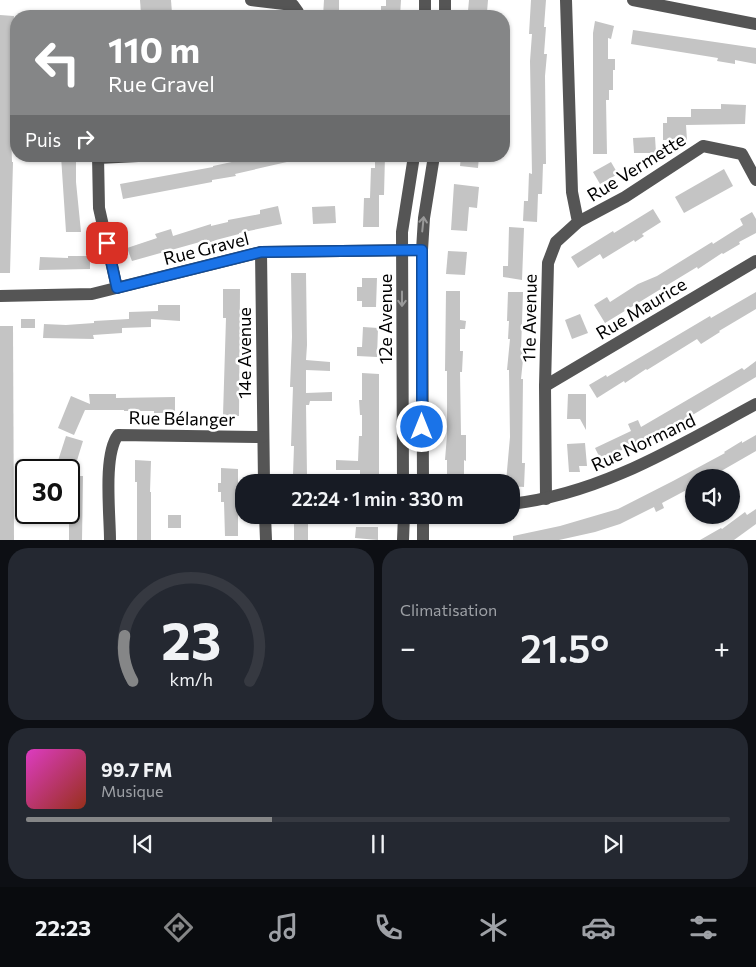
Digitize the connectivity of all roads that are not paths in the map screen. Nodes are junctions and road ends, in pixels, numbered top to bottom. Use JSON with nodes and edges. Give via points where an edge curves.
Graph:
{"nodes":[{"id":1,"x":251,"y":0,"type":"edge"},
{"id":2,"x":566,"y":0,"type":"edge"},
{"id":3,"x":633,"y":0,"type":"edge"},
{"id":4,"x":297,"y":10,"type":"edge"},
{"id":5,"x":756,"y":24,"type":"edge"},
{"id":6,"x":98,"y":162,"type":"edge"},
{"id":7,"x":413,"y":162,"type":"edge"},
{"id":8,"x":433,"y":162,"type":"edge"},
{"id":9,"x":756,"y":180,"type":"edge"},
{"id":10,"x":578,"y":222,"type":"junction"},
{"id":11,"x":402,"y":250,"type":"junction"},
{"id":12,"x":422,"y":250,"type":"junction"},
{"id":13,"x":261,"y":252,"type":"junction"},
{"id":14,"x":756,"y":261,"type":"edge"},
{"id":15,"x":117,"y":288,"type":"junction"},
{"id":16,"x":0,"y":296,"type":"edge"},
{"id":17,"x":546,"y":386,"type":"junction"},
{"id":18,"x":756,"y":404,"type":"edge"},
{"id":19,"x":262,"y":437,"type":"junction"},
{"id":20,"x":264,"y":474,"type":"edge"},
{"id":21,"x":403,"y":474,"type":"edge"},
{"id":22,"x":423,"y":474,"type":"edge"},
{"id":23,"x":546,"y":499,"type":"junction"},
{"id":24,"x":520,"y":503,"type":"edge"},
{"id":25,"x":265,"y":524,"type":"edge"},
{"id":26,"x":404,"y":524,"type":"edge"},
{"id":27,"x":423,"y":524,"type":"edge"},
{"id":28,"x":110,"y":540,"type":"edge"},
{"id":29,"x":266,"y":540,"type":"edge"},
{"id":30,"x":403,"y":540,"type":"edge"},
{"id":31,"x":423,"y":540,"type":"edge"}],
"edges":[{"from":1,"to":4,"type":"street","via":[[293,5]]},
{"from":2,"to":10,"type":"street","via":[[572,192]]},
{"from":3,"to":5,"type":"street"},
{"from":6,"to":15,"type":"street","via":[[99,208]]},
{"from":7,"to":11,"type":"street","name":"12e Avenue"},
{"from":12,"to":8,"type":"street","name":"12e Avenue","one_way":true},
{"from":9,"to":10,"type":"street","name":"Rue Vermette","via":[[742,154],[703,146]]},
{"from":10,"to":17,"type":"street","name":"11e Avenue","via":[[556,242],[548,263]]},
{"from":11,"to":12,"type":"street","name":"Rue Gravel"},
{"from":11,"to":13,"type":"street","name":"Rue Gravel"},
{"from":11,"to":21,"type":"street","name":"12e Avenue","one_way":true},
{"from":12,"to":22,"type":"street","name":"12e Avenue"},
{"from":13,"to":15,"type":"street","name":"Rue Gravel"},
{"from":13,"to":19,"type":"street","name":"14e Avenue"},
{"from":14,"to":17,"type":"street","name":"Rue Maurice"},
{"from":15,"to":16,"type":"street","name":"Rue Gravel","via":[[92,294]]},
{"from":17,"to":23,"type":"street","name":"11e Avenue"},
{"from":18,"to":23,"type":"street","name":"Rue Normand","via":[[645,464]]},
{"from":19,"to":20,"type":"street","name":"14e Avenue"},
{"from":19,"to":28,"type":"street","name":"Rue Bélanger","via":[[118,435],[109,455]]},
{"from":23,"to":24,"type":"street","name":"Rue Normand"},
{"from":25,"to":29,"type":"street"},
{"from":26,"to":30,"type":"street"},
{"from":27,"to":31,"type":"street"}]}
